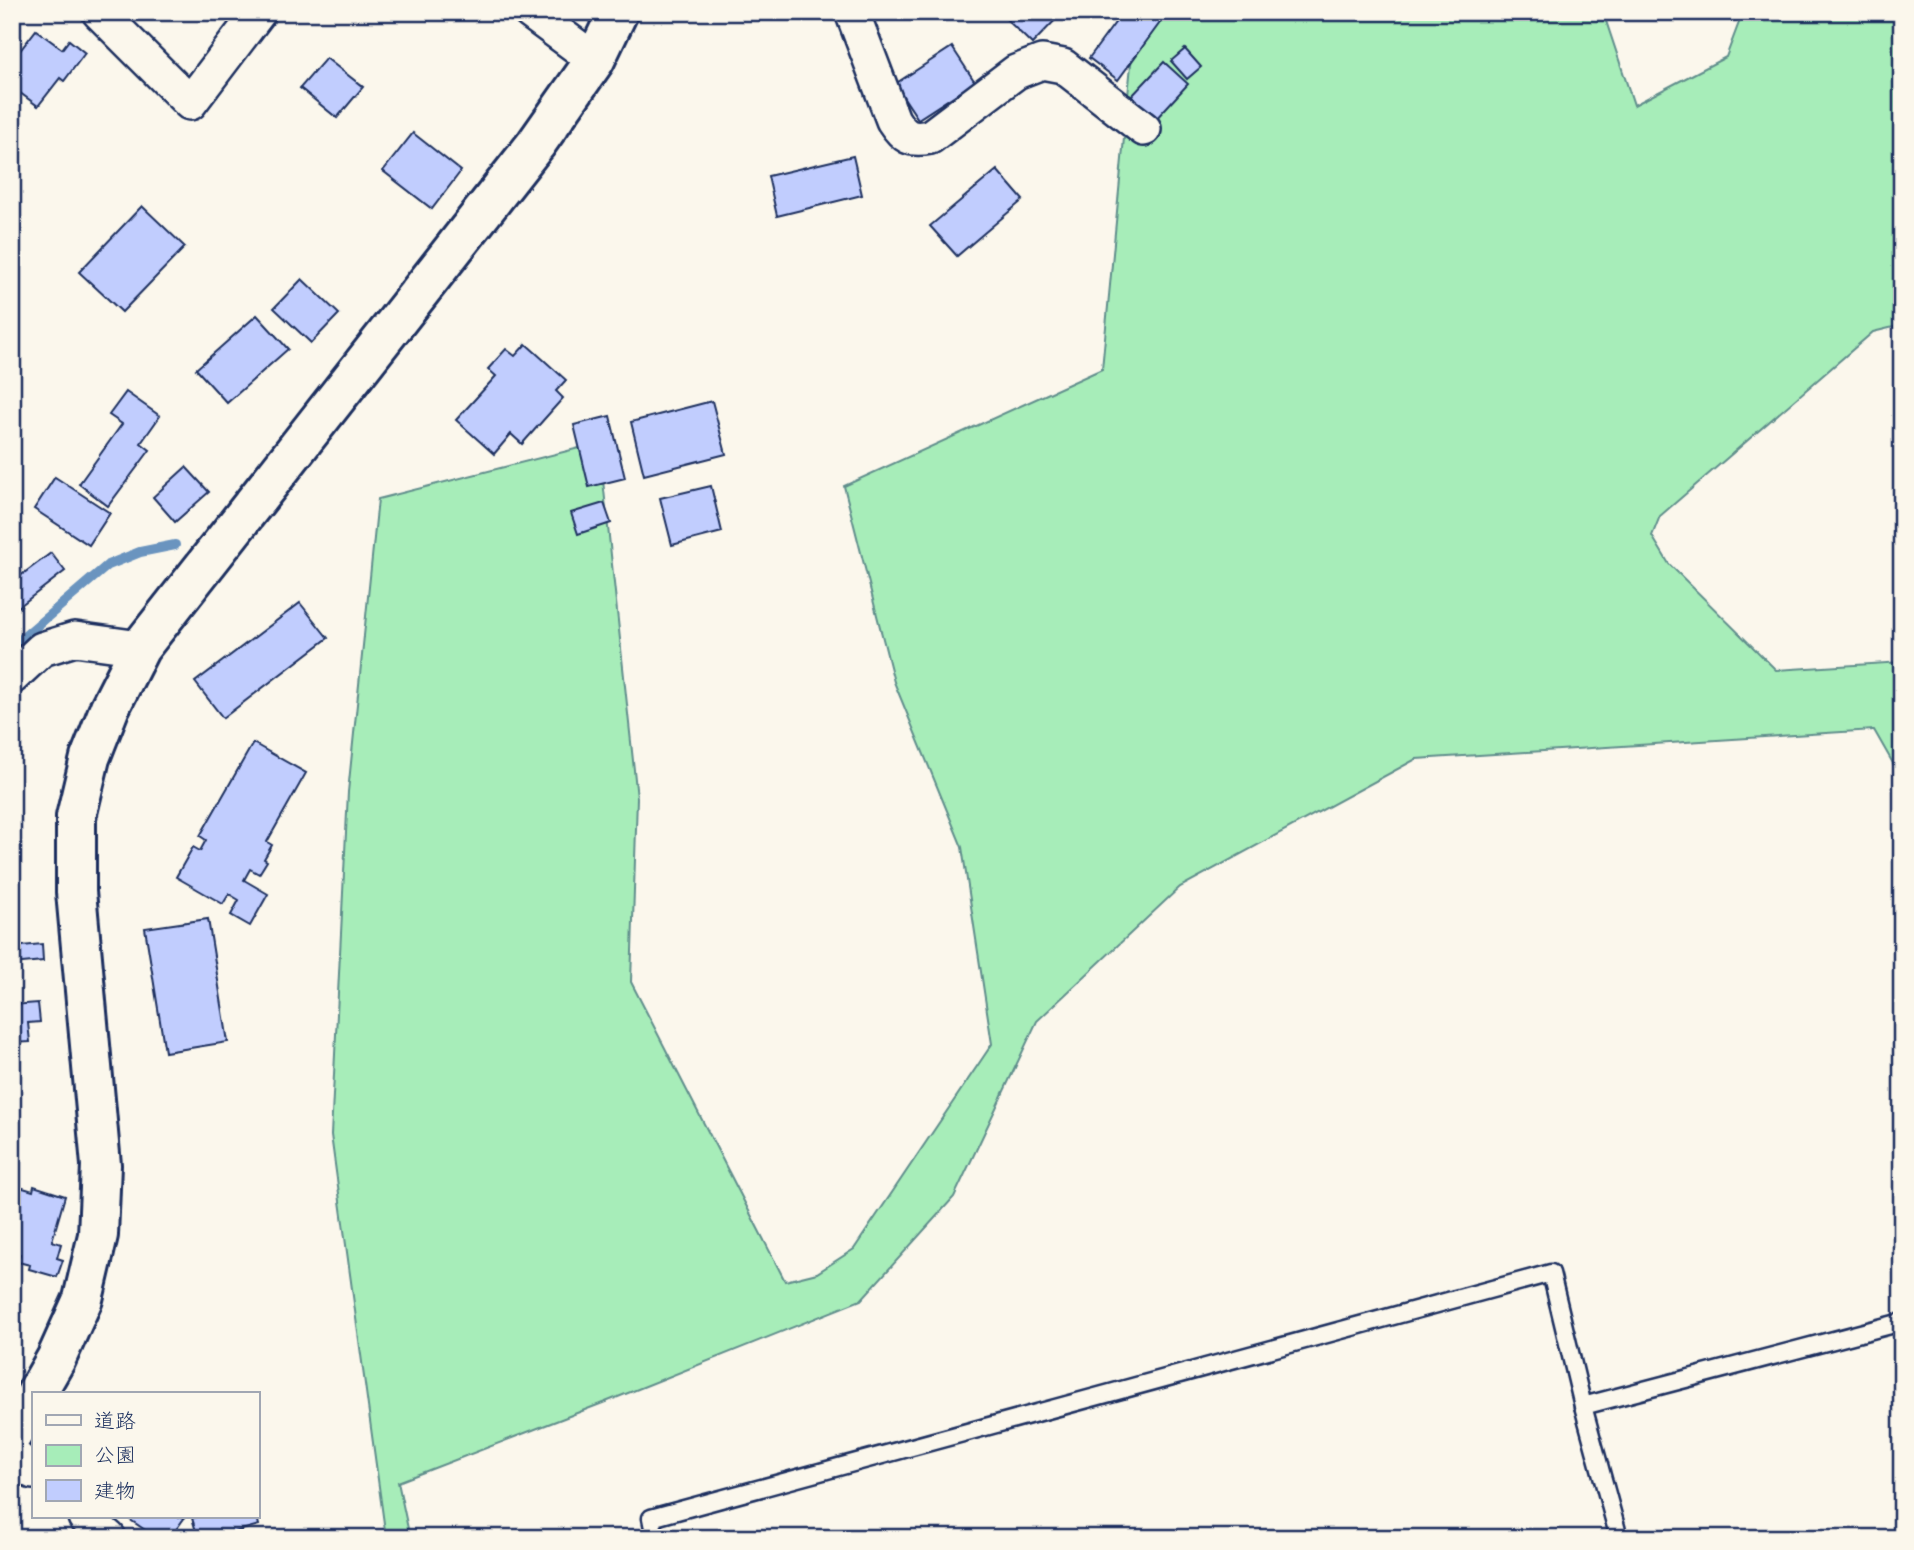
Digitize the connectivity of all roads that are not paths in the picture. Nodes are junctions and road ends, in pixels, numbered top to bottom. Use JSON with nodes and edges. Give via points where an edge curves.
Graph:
{"nodes":[{"id":1,"x":99,"y":12,"type":"edge"},
{"id":2,"x":259,"y":12,"type":"edge"},
{"id":3,"x":530,"y":12,"type":"edge"},
{"id":4,"x":618,"y":12,"type":"edge"},
{"id":5,"x":852,"y":12,"type":"edge"},
{"id":6,"x":595,"y":60,"type":"junction"},
{"id":7,"x":1144,"y":129,"type":"dead end"},
{"id":8,"x":140,"y":648,"type":"junction"},
{"id":9,"x":12,"y":677,"type":"edge"},
{"id":10,"x":1902,"y":1322,"type":"edge"},
{"id":11,"x":37,"y":1392,"type":"edge"},
{"id":12,"x":32,"y":1401,"type":"edge"},
{"id":13,"x":1583,"y":1406,"type":"junction"},
{"id":14,"x":12,"y":1435,"type":"edge"},
{"id":15,"x":12,"y":1454,"type":"edge"},
{"id":16,"x":32,"y":1471,"type":"edge"},
{"id":17,"x":86,"y":1518,"type":"edge"},
{"id":18,"x":109,"y":1538,"type":"edge"},
{"id":19,"x":655,"y":1538,"type":"edge"},
{"id":20,"x":1619,"y":1538,"type":"edge"}],
"edges":[{"from":1,"to":2,"type":"street","via":[[190,103]]},
{"from":3,"to":6,"type":"street"},
{"from":4,"to":6,"type":"street"},
{"from":5,"to":7,"type":"street","via":[[893,120],[902,134],[916,140],[930,137],[1017,72],[1042,62],[1063,66]]},
{"from":6,"to":8,"type":"street","via":[[536,144]]},
{"from":8,"to":9,"type":"street","via":[[75,639],[42,649]]},
{"from":8,"to":11,"type":"street","via":[[90,758],[76,817],[76,892],[101,1165],[97,1235],[83,1299]]},
{"from":10,"to":13,"type":"lane"},
{"from":12,"to":14,"type":"street"},
{"from":13,"to":19,"type":"lane","via":[[1550,1273],[651,1518]]},
{"from":13,"to":20,"type":"lane"},
{"from":15,"to":16,"type":"street"},
{"from":17,"to":18,"type":"street"}]}
